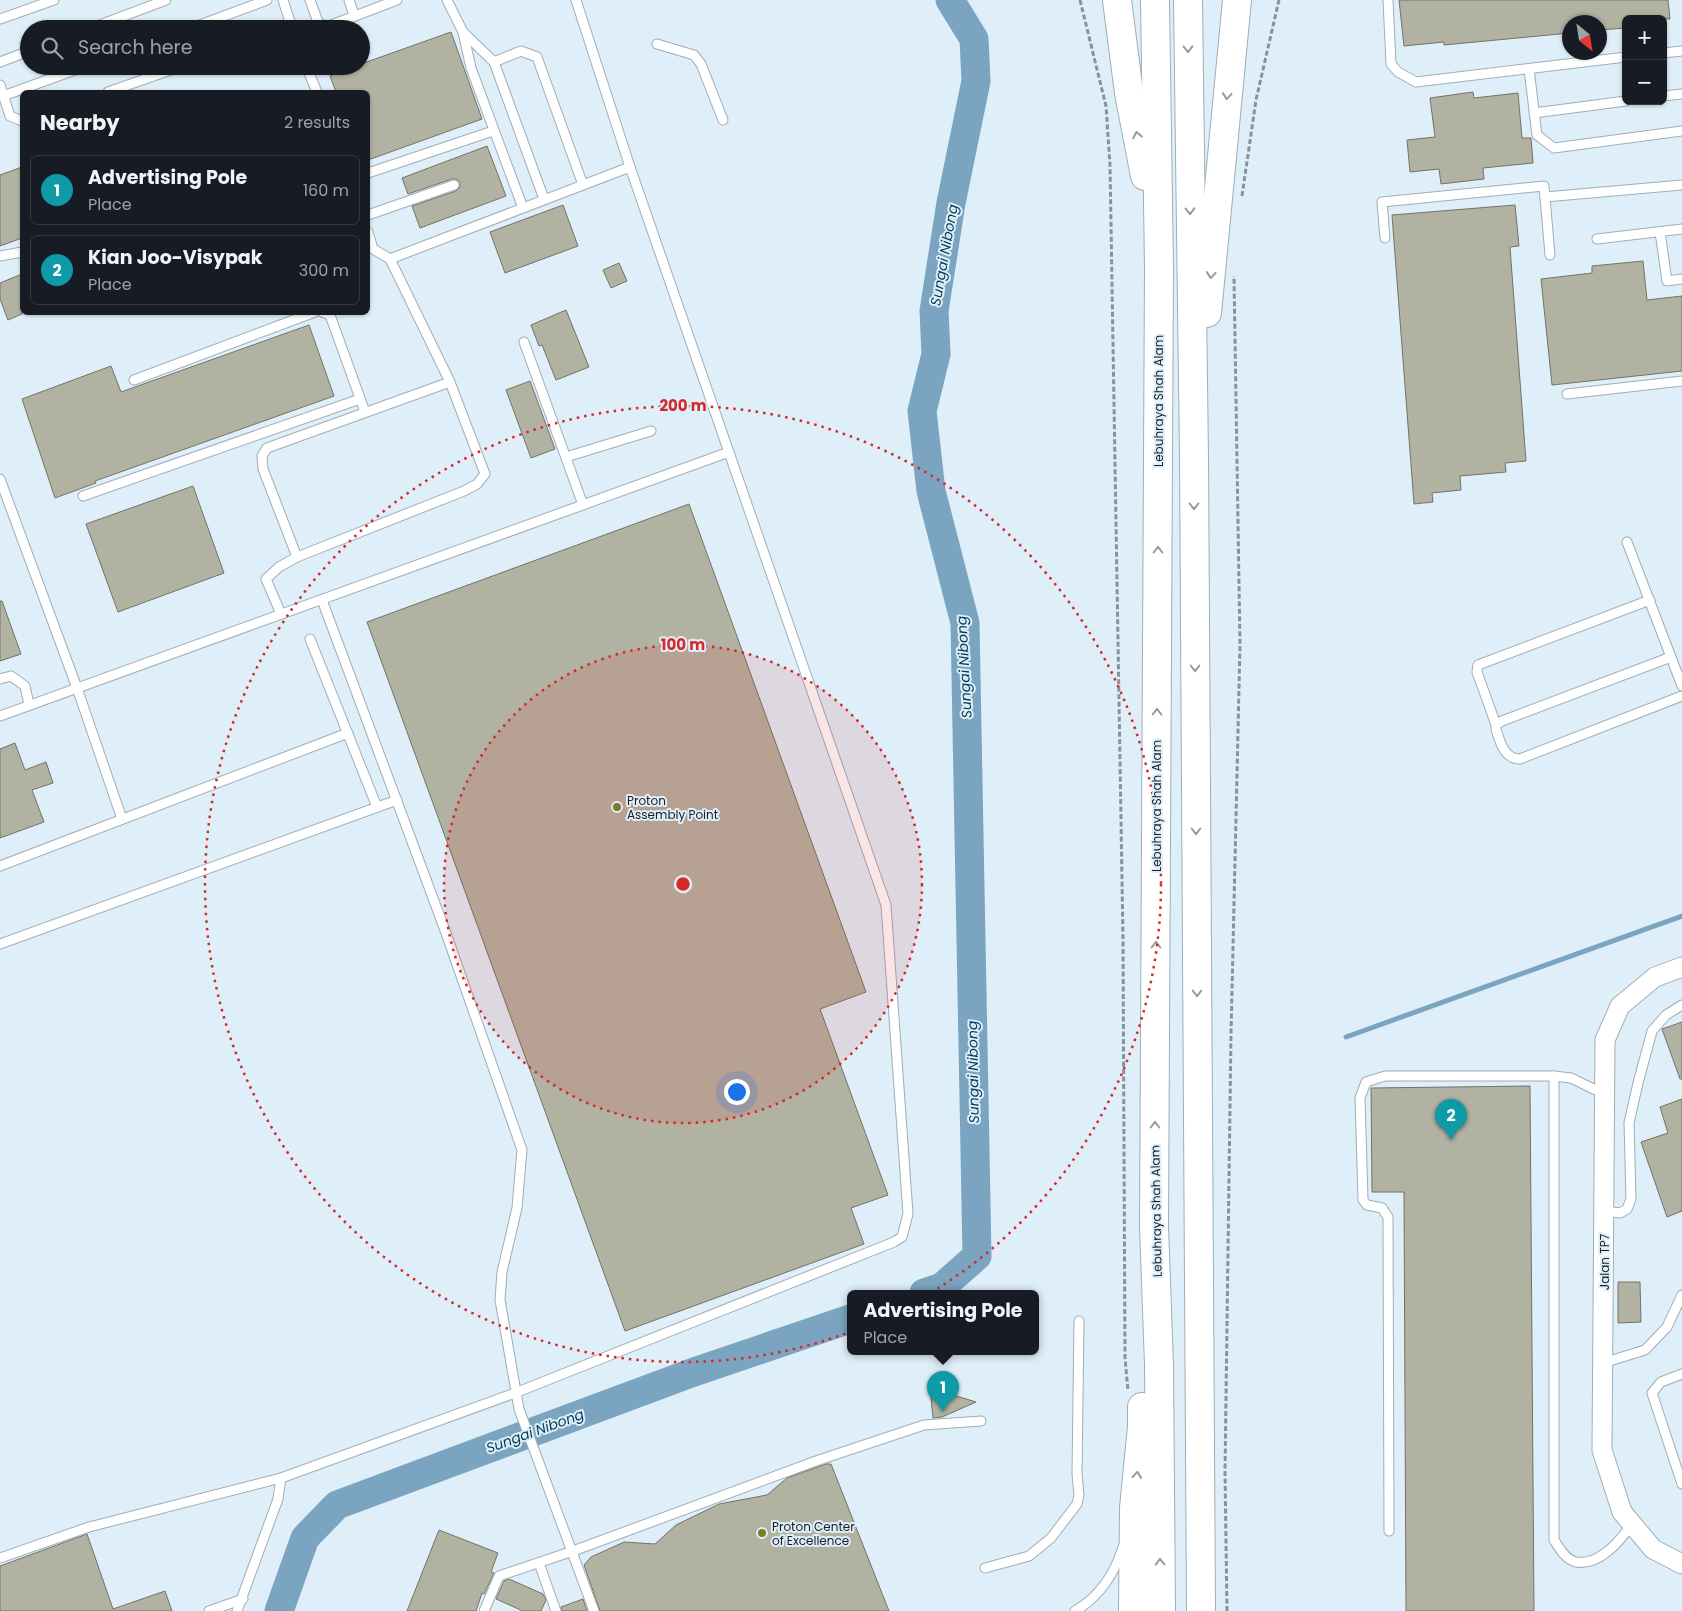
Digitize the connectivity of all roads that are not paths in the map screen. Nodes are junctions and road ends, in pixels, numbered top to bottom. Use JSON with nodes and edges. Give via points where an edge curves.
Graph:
{"nodes":[{"id":1,"x":54,"y":0,"type":"edge"},
{"id":2,"x":166,"y":0,"type":"edge"},
{"id":3,"x":267,"y":0,"type":"edge"},
{"id":4,"x":283,"y":0,"type":"edge"},
{"id":5,"x":310,"y":0,"type":"edge"},
{"id":6,"x":348,"y":0,"type":"edge"},
{"id":7,"x":448,"y":0,"type":"edge"},
{"id":8,"x":576,"y":0,"type":"edge"},
{"id":9,"x":1117,"y":0,"type":"edge"},
{"id":10,"x":1156,"y":0,"type":"edge"},
{"id":11,"x":1188,"y":0,"type":"edge"},
{"id":12,"x":1237,"y":0,"type":"edge"},
{"id":13,"x":1388,"y":0,"type":"edge"},
{"id":14,"x":392,"y":1,"type":"edge"},
{"id":15,"x":354,"y":15,"type":"junction"},
{"id":16,"x":0,"y":19,"type":"edge"},
{"id":17,"x":113,"y":20,"type":"edge"},
{"id":18,"x":213,"y":20,"type":"edge"},
{"id":19,"x":289,"y":20,"type":"edge"},
{"id":20,"x":317,"y":20,"type":"edge"},
{"id":21,"x":342,"y":20,"type":"edge"},
{"id":22,"x":463,"y":32,"type":"junction"},
{"id":23,"x":657,"y":44,"type":"dead end"},
{"id":24,"x":1682,"y":51,"type":"edge"},
{"id":25,"x":1667,"y":53,"type":"edge"},
{"id":26,"x":20,"y":54,"type":"edge"},
{"id":27,"x":1622,"y":57,"type":"edge"},
{"id":28,"x":0,"y":62,"type":"edge"},
{"id":29,"x":494,"y":62,"type":"junction"},
{"id":30,"x":1529,"y":69,"type":"junction"},
{"id":31,"x":61,"y":75,"type":"edge"},
{"id":32,"x":156,"y":75,"type":"edge"},
{"id":33,"x":310,"y":75,"type":"edge"},
{"id":34,"x":0,"y":85,"type":"edge"},
{"id":35,"x":20,"y":90,"type":"edge"},
{"id":36,"x":20,"y":90,"type":"edge"},
{"id":37,"x":114,"y":90,"type":"edge"},
{"id":38,"x":316,"y":90,"type":"edge"},
{"id":39,"x":1682,"y":94,"type":"edge"},
{"id":40,"x":4,"y":96,"type":"junction"},
{"id":41,"x":1667,"y":96,"type":"edge"},
{"id":42,"x":1622,"y":102,"type":"edge"},
{"id":43,"x":1534,"y":114,"type":"junction"},
{"id":44,"x":20,"y":120,"type":"edge"},
{"id":45,"x":723,"y":120,"type":"dead end"},
{"id":46,"x":493,"y":131,"type":"junction"},
{"id":47,"x":1682,"y":131,"type":"edge"},
{"id":48,"x":630,"y":167,"type":"junction"},
{"id":49,"x":370,"y":172,"type":"edge"},
{"id":50,"x":582,"y":184,"type":"junction"},
{"id":51,"x":454,"y":185,"type":"dead end"},
{"id":52,"x":1682,"y":185,"type":"edge"},
{"id":53,"x":1545,"y":197,"type":"junction"},
{"id":54,"x":544,"y":199,"type":"junction"},
{"id":55,"x":523,"y":208,"type":"junction"},
{"id":56,"x":370,"y":214,"type":"edge"},
{"id":57,"x":1682,"y":229,"type":"edge"},
{"id":58,"x":1660,"y":232,"type":"junction"},
{"id":59,"x":370,"y":238,"type":"edge"},
{"id":60,"x":1386,"y":238,"type":"dead end"},
{"id":61,"x":1597,"y":239,"type":"dead end"},
{"id":62,"x":20,"y":252,"type":"edge"},
{"id":63,"x":1159,"y":252,"type":"junction"},
{"id":64,"x":1550,"y":255,"type":"dead end"},
{"id":65,"x":0,"y":256,"type":"edge"},
{"id":66,"x":390,"y":259,"type":"junction"},
{"id":67,"x":1682,"y":279,"type":"edge"},
{"id":68,"x":307,"y":315,"type":"edge"},
{"id":69,"x":330,"y":315,"type":"edge"},
{"id":70,"x":524,"y":342,"type":"dead end"},
{"id":71,"x":134,"y":380,"type":"dead end"},
{"id":72,"x":1682,"y":381,"type":"edge"},
{"id":73,"x":450,"y":382,"type":"junction"},
{"id":74,"x":1567,"y":394,"type":"dead end"},
{"id":75,"x":360,"y":399,"type":"junction"},
{"id":76,"x":366,"y":412,"type":"junction"},
{"id":77,"x":651,"y":430,"type":"dead end"},
{"id":78,"x":729,"y":452,"type":"junction"},
{"id":79,"x":1194,"y":457,"type":"junction"},
{"id":80,"x":566,"y":458,"type":"junction"},
{"id":81,"x":0,"y":479,"type":"edge"},
{"id":82,"x":83,"y":496,"type":"dead end"},
{"id":83,"x":583,"y":505,"type":"junction"},
{"id":84,"x":1627,"y":542,"type":"dead end"},
{"id":85,"x":297,"y":557,"type":"junction"},
{"id":86,"x":322,"y":600,"type":"junction"},
{"id":87,"x":1650,"y":600,"type":"junction"},
{"id":88,"x":281,"y":614,"type":"junction"},
{"id":89,"x":310,"y":639,"type":"dead end"},
{"id":90,"x":1671,"y":657,"type":"junction"},
{"id":91,"x":0,"y":679,"type":"edge"},
{"id":92,"x":1682,"y":686,"type":"edge"},
{"id":93,"x":77,"y":688,"type":"junction"},
{"id":94,"x":1682,"y":696,"type":"edge"},
{"id":95,"x":30,"y":705,"type":"junction"},
{"id":96,"x":0,"y":716,"type":"edge"},
{"id":97,"x":1496,"y":725,"type":"junction"},
{"id":98,"x":348,"y":733,"type":"junction"},
{"id":99,"x":397,"y":800,"type":"junction"},
{"id":100,"x":378,"y":807,"type":"junction"},
{"id":101,"x":122,"y":819,"type":"junction"},
{"id":102,"x":0,"y":866,"type":"edge"},
{"id":103,"x":1,"y":940,"type":"edge"},
{"id":104,"x":1682,"y":967,"type":"edge"},
{"id":105,"x":1682,"y":1005,"type":"edge"},
{"id":106,"x":1554,"y":1076,"type":"junction"},
{"id":107,"x":1604,"y":1094,"type":"junction"},
{"id":108,"x":1604,"y":1211,"type":"junction"},
{"id":109,"x":1154,"y":1226,"type":"junction"},
{"id":110,"x":1682,"y":1294,"type":"edge"},
{"id":111,"x":1079,"y":1321,"type":"dead end"},
{"id":112,"x":1603,"y":1363,"type":"junction"},
{"id":113,"x":1682,"y":1374,"type":"edge"},
{"id":114,"x":515,"y":1393,"type":"junction"},
{"id":115,"x":981,"y":1421,"type":"dead end"},
{"id":116,"x":281,"y":1478,"type":"junction"},
{"id":117,"x":1682,"y":1484,"type":"edge"},
{"id":118,"x":1134,"y":1508,"type":"junction"},
{"id":119,"x":1632,"y":1524,"type":"junction"},
{"id":120,"x":1390,"y":1531,"type":"dead end"},
{"id":121,"x":573,"y":1551,"type":"junction"},
{"id":122,"x":0,"y":1558,"type":"edge"},
{"id":123,"x":539,"y":1563,"type":"junction"},
{"id":124,"x":1682,"y":1564,"type":"edge"},
{"id":125,"x":985,"y":1568,"type":"dead end"},
{"id":126,"x":243,"y":1599,"type":"junction"},
{"id":127,"x":209,"y":1611,"type":"edge"},
{"id":128,"x":237,"y":1611,"type":"edge"},
{"id":129,"x":484,"y":1611,"type":"edge"},
{"id":130,"x":556,"y":1611,"type":"edge"},
{"id":131,"x":594,"y":1611,"type":"edge"},
{"id":132,"x":1075,"y":1611,"type":"edge"},
{"id":133,"x":1133,"y":1611,"type":"edge"},
{"id":134,"x":1161,"y":1611,"type":"edge"},
{"id":135,"x":1201,"y":1611,"type":"edge"}],
"edges":[{"from":1,"to":16,"type":"lane"},
{"from":2,"to":17,"type":"lane"},
{"from":3,"to":18,"type":"lane"},
{"from":4,"to":19,"type":"lane"},
{"from":5,"to":20,"type":"lane"},
{"from":6,"to":15,"type":"lane"},
{"from":7,"to":22,"type":"lane"},
{"from":8,"to":48,"type":"lane"},
{"from":63,"to":9,"type":"highway","one_way":true,"via":[[1129,93]]},
{"from":10,"to":63,"type":"highway","name":"Lebuhraya Shah Alam"},
{"from":11,"to":79,"type":"highway","one_way":true},
{"from":12,"to":79,"type":"highway","one_way":true},
{"from":13,"to":30,"type":"lane","via":[[1391,64],[1416,82]]},
{"from":14,"to":15,"type":"lane"},
{"from":15,"to":21,"type":"lane"},
{"from":22,"to":29,"type":"lane"},
{"from":22,"to":46,"type":"lane","via":[[471,68]]},
{"from":23,"to":45,"type":"lane","via":[[694,55],[701,64]]},
{"from":24,"to":25,"type":"lane"},
{"from":26,"to":28,"type":"lane"},
{"from":27,"to":30,"type":"lane"},
{"from":29,"to":50,"type":"lane","via":[[521,51],[537,57]]},
{"from":29,"to":54,"type":"lane"},
{"from":30,"to":43,"type":"lane"},
{"from":31,"to":35,"type":"lane"},
{"from":32,"to":37,"type":"lane"},
{"from":33,"to":38,"type":"lane"},
{"from":34,"to":40,"type":"lane"},
{"from":36,"to":40,"type":"lane"},
{"from":39,"to":41,"type":"lane"},
{"from":40,"to":44,"type":"lane","via":[[10,116]]},
{"from":42,"to":43,"type":"lane"},
{"from":43,"to":47,"type":"lane","via":[[1537,135],[1554,148]]},
{"from":46,"to":49,"type":"lane"},
{"from":46,"to":55,"type":"lane"},
{"from":48,"to":50,"type":"lane"},
{"from":48,"to":78,"type":"lane"},
{"from":50,"to":54,"type":"lane"},
{"from":51,"to":56,"type":"lane"},
{"from":52,"to":53,"type":"lane"},
{"from":53,"to":60,"type":"lane","via":[[1544,186],[1382,202]]},
{"from":53,"to":64,"type":"lane"},
{"from":54,"to":55,"type":"lane"},
{"from":55,"to":66,"type":"lane"},
{"from":57,"to":58,"type":"lane"},
{"from":58,"to":61,"type":"lane"},
{"from":58,"to":67,"type":"lane","via":[[1667,281]]},
{"from":59,"to":66,"type":"lane","via":[[374,249]]},
{"from":62,"to":65,"type":"lane"},
{"from":109,"to":63,"type":"highway","name":"Lebuhraya Shah Alam","one_way":true},
{"from":66,"to":73,"type":"lane"},
{"from":68,"to":71,"type":"lane"},
{"from":69,"to":75,"type":"lane"},
{"from":70,"to":80,"type":"lane"},
{"from":72,"to":74,"type":"lane"},
{"from":73,"to":76,"type":"lane"},
{"from":73,"to":85,"type":"lane","via":[[485,474],[482,480],[464,491]]},
{"from":75,"to":76,"type":"lane"},
{"from":75,"to":82,"type":"lane"},
{"from":76,"to":85,"type":"lane","via":[[266,448],[262,456],[263,469]]},
{"from":77,"to":80,"type":"lane"},
{"from":78,"to":83,"type":"lane"},
{"from":78,"to":114,"type":"lane","via":[[886,906],[908,1214],[902,1237],[894,1242]]},
{"from":79,"to":135,"type":"highway","one_way":true},
{"from":80,"to":83,"type":"lane"},
{"from":81,"to":93,"type":"lane"},
{"from":83,"to":86,"type":"lane"},
{"from":84,"to":87,"type":"lane"},
{"from":85,"to":88,"type":"lane","via":[[279,567],[266,580]]},
{"from":86,"to":88,"type":"lane"},
{"from":86,"to":99,"type":"lane"},
{"from":87,"to":90,"type":"lane"},
{"from":87,"to":97,"type":"lane","via":[[1478,665],[1477,672]]},
{"from":88,"to":93,"type":"lane"},
{"from":89,"to":98,"type":"lane"},
{"from":90,"to":92,"type":"lane"},
{"from":90,"to":97,"type":"lane"},
{"from":91,"to":95,"type":"lane","via":[[11,676],[25,686]]},
{"from":93,"to":95,"type":"lane"},
{"from":93,"to":101,"type":"lane"},
{"from":94,"to":97,"type":"lane","via":[[1520,759],[1507,754]]},
{"from":95,"to":96,"type":"lane"},
{"from":98,"to":100,"type":"lane"},
{"from":98,"to":101,"type":"lane"},
{"from":99,"to":100,"type":"lane"},
{"from":99,"to":114,"type":"lane","via":[[522,1150],[517,1208],[502,1272],[500,1300]]},
{"from":100,"to":103,"type":"lane"},
{"from":101,"to":102,"type":"lane"},
{"from":104,"to":107,"type":"street","name":"Jalan TP7","via":[[1655,977],[1620,1006],[1605,1040]]},
{"from":105,"to":108,"type":"lane","via":[[1666,1015],[1652,1031],[1638,1083],[1629,1123],[1631,1199],[1627,1209],[1620,1213]]},
{"from":106,"to":107,"type":"lane","via":[[1571,1078]]},
{"from":106,"to":119,"type":"lane","via":[[1554,1540],[1562,1553],[1575,1562],[1590,1561],[1619,1542]]},
{"from":106,"to":120,"type":"lane","via":[[1385,1076],[1366,1082],[1360,1098],[1363,1200],[1367,1205],[1382,1208],[1388,1217]]},
{"from":107,"to":108,"type":"street","name":"Jalan TP7"},
{"from":108,"to":112,"type":"street","name":"Jalan TP7"},
{"from":118,"to":109,"type":"highway","one_way":true,"via":[[1142,1426],[1143,1314]]},
{"from":134,"to":109,"type":"highway","name":"Lebuhraya Shah Alam","one_way":true},
{"from":110,"to":112,"type":"lane","via":[[1667,1328],[1645,1350]]},
{"from":111,"to":125,"type":"lane","via":[[1077,1504],[1051,1538],[1029,1556]]},
{"from":112,"to":119,"type":"street","name":"Jalan TP7","via":[[1602,1450],[1622,1512]]},
{"from":113,"to":117,"type":"lane","via":[[1661,1382],[1652,1393]]},
{"from":114,"to":116,"type":"lane"},
{"from":114,"to":121,"type":"lane"},
{"from":115,"to":121,"type":"lane","via":[[924,1425],[816,1461]]},
{"from":116,"to":122,"type":"lane","via":[[89,1527]]},
{"from":116,"to":126,"type":"lane","via":[[278,1499]]},
{"from":118,"to":132,"type":"lane","via":[[1118,1565],[1102,1589]]},
{"from":118,"to":133,"type":"highway"},
{"from":119,"to":124,"type":"street","name":"Jalan TP7","via":[[1654,1549]]},
{"from":121,"to":123,"type":"lane"},
{"from":121,"to":131,"type":"lane"},
{"from":123,"to":129,"type":"lane","via":[[499,1576]]},
{"from":123,"to":130,"type":"lane"},
{"from":126,"to":127,"type":"lane"},
{"from":126,"to":128,"type":"lane"}]}
